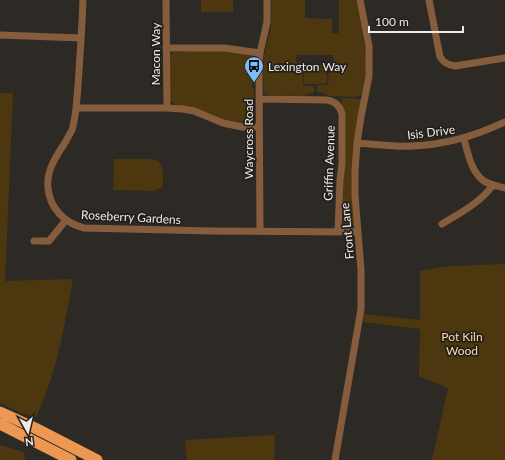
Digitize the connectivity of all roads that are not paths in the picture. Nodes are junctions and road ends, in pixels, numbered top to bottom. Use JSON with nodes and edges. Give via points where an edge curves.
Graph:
{"nodes":[{"id":1,"x":83,"y":0,"type":"edge"},
{"id":2,"x":166,"y":0,"type":"edge"},
{"id":3,"x":267,"y":0,"type":"edge"},
{"id":4,"x":360,"y":0,"type":"edge"},
{"id":5,"x":429,"y":0,"type":"edge"},
{"id":6,"x":0,"y":35,"type":"edge"},
{"id":7,"x":81,"y":38,"type":"junction"},
{"id":8,"x":166,"y":48,"type":"junction"},
{"id":9,"x":260,"y":53,"type":"junction"},
{"id":10,"x":505,"y":58,"type":"edge"},
{"id":11,"x":259,"y":100,"type":"junction"},
{"id":12,"x":76,"y":108,"type":"junction"},
{"id":13,"x":166,"y":108,"type":"junction"},
{"id":14,"x":505,"y":122,"type":"edge"},
{"id":15,"x":259,"y":127,"type":"junction"},
{"id":16,"x":464,"y":139,"type":"junction"},
{"id":17,"x":357,"y":143,"type":"junction"},
{"id":18,"x":493,"y":185,"type":"junction"},
{"id":19,"x":505,"y":188,"type":"edge"},
{"id":20,"x":66,"y":220,"type":"junction"},
{"id":21,"x":442,"y":224,"type":"dead end"},
{"id":22,"x":260,"y":232,"type":"junction"},
{"id":23,"x":338,"y":232,"type":"junction"},
{"id":24,"x":358,"y":232,"type":"junction"},
{"id":25,"x":34,"y":241,"type":"dead end"},
{"id":26,"x":0,"y":412,"type":"edge"},
{"id":27,"x":0,"y":426,"type":"edge"},
{"id":28,"x":71,"y":460,"type":"edge"},
{"id":29,"x":97,"y":460,"type":"edge"},
{"id":30,"x":335,"y":460,"type":"edge"}],
"edges":[{"from":1,"to":7,"type":"street","name":"Roseberry Gardens"},
{"from":2,"to":8,"type":"street","name":"Macon Way"},
{"from":3,"to":9,"type":"street","name":"Waycross Road","via":[[267,22]]},
{"from":4,"to":17,"type":"street","name":"Front Lane","via":[[369,46],[369,76]]},
{"from":5,"to":10,"type":"street","via":[[440,57],[446,64],[455,66]]},
{"from":6,"to":7,"type":"street"},
{"from":7,"to":12,"type":"street","name":"Roseberry Gardens"},
{"from":8,"to":9,"type":"street","via":[[224,48]]},
{"from":8,"to":13,"type":"street","name":"Macon Way"},
{"from":9,"to":11,"type":"street","name":"Waycross Road"},
{"from":11,"to":15,"type":"street","name":"Waycross Road"},
{"from":11,"to":23,"type":"street","name":"Griffin Avenue","via":[[327,100],[340,108],[342,164]]},
{"from":12,"to":13,"type":"street"},
{"from":12,"to":20,"type":"street","name":"Roseberry Gardens","via":[[72,130],[52,165],[48,181],[52,203]]},
{"from":13,"to":15,"type":"street","via":[[194,111],[233,126]]},
{"from":14,"to":16,"type":"street","name":"Isis Drive"},
{"from":15,"to":22,"type":"street","name":"Waycross Road"},
{"from":16,"to":17,"type":"street","name":"Isis Drive","via":[[418,146]]},
{"from":16,"to":18,"type":"street","via":[[475,172],[485,182]]},
{"from":17,"to":24,"type":"street","name":"Front Lane","via":[[355,195]]},
{"from":18,"to":19,"type":"street"},
{"from":18,"to":21,"type":"street","via":[[478,201]]},
{"from":20,"to":22,"type":"street","name":"Roseberry Gardens","via":[[84,228]]},
{"from":20,"to":25,"type":"street","via":[[49,241]]},
{"from":22,"to":23,"type":"street","name":"Roseberry Gardens"},
{"from":23,"to":24,"type":"street","name":"Roseberry Gardens"},
{"from":24,"to":30,"type":"street","name":"Front Lane","via":[[361,309]]},
{"from":26,"to":29,"type":"highway"},
{"from":27,"to":28,"type":"highway"}]}
